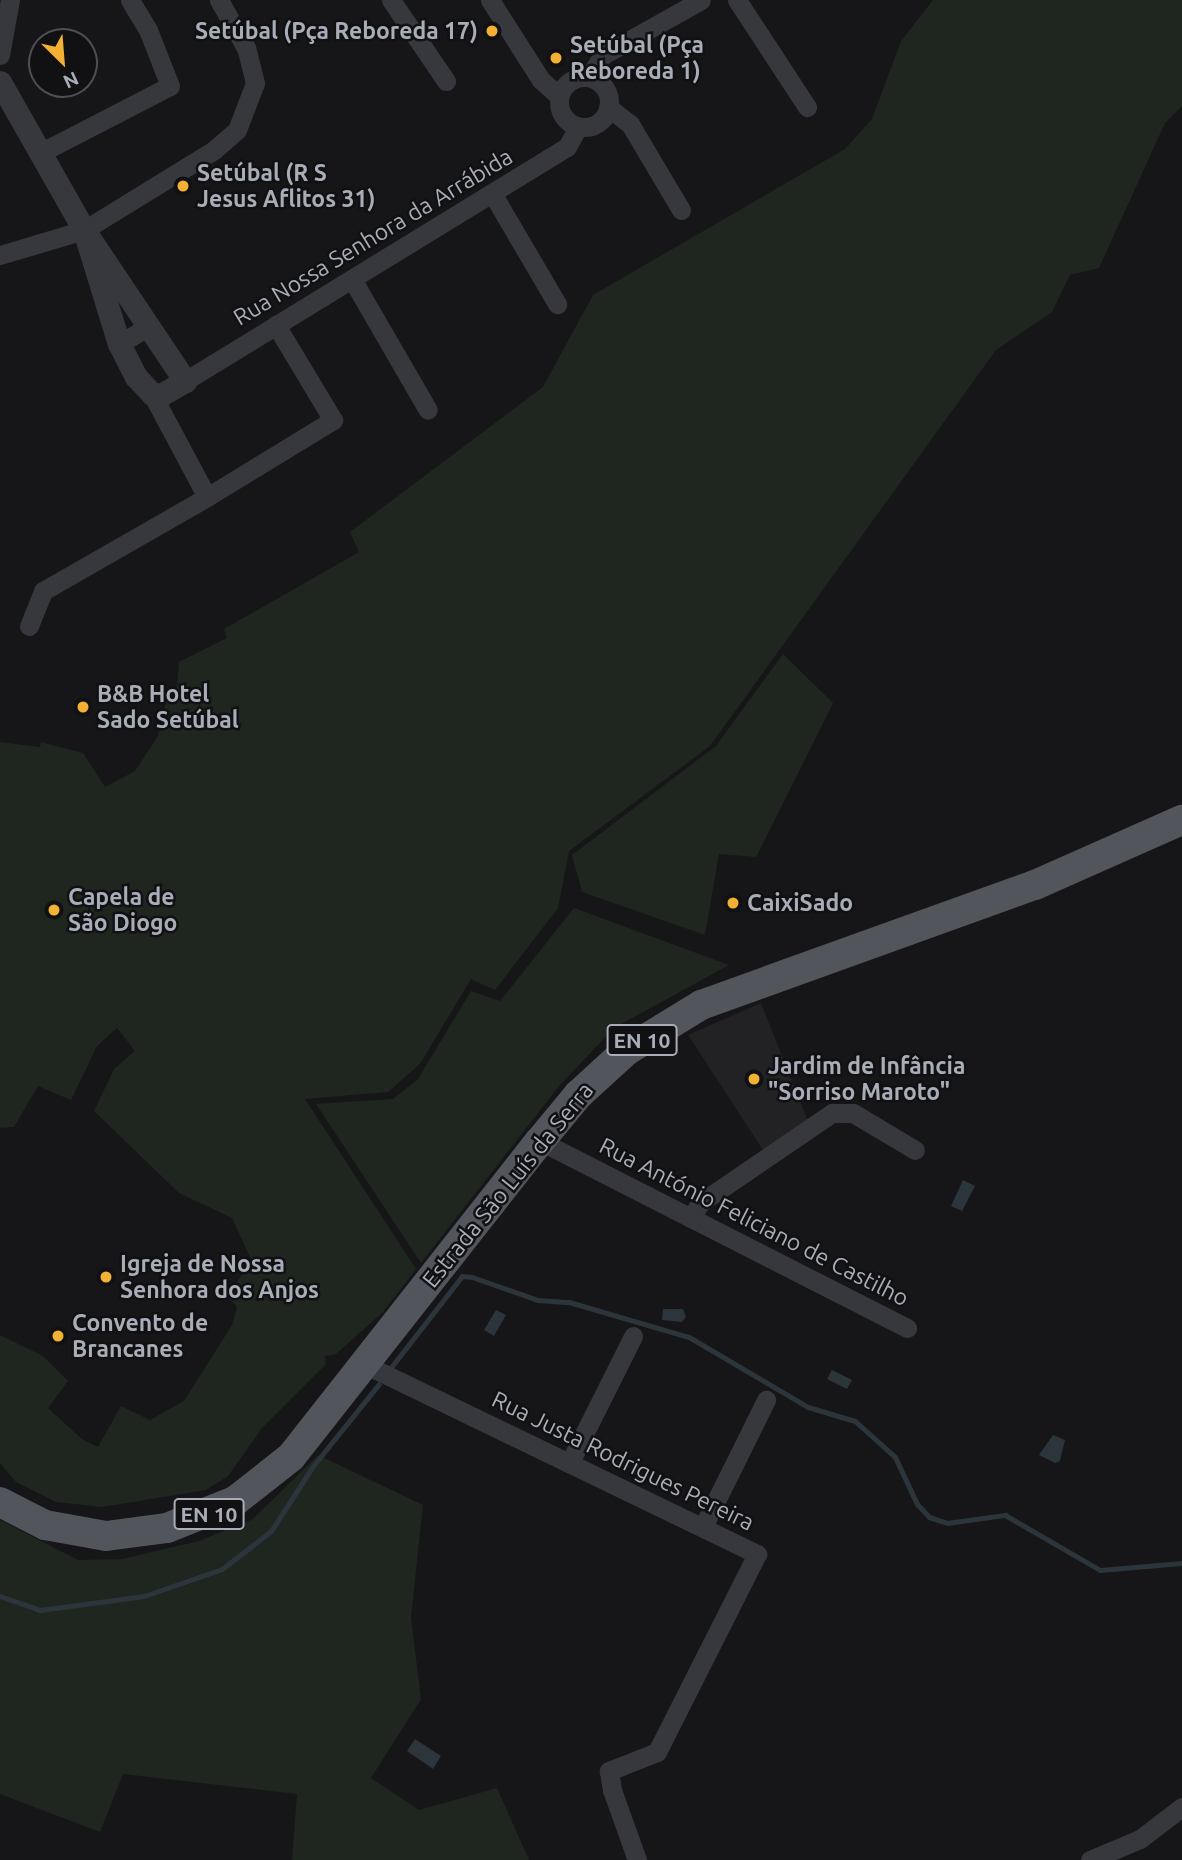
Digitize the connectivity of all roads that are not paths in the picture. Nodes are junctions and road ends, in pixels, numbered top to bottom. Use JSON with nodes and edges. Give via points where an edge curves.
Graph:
{"nodes":[{"id":1,"x":10,"y":0,"type":"edge"},
{"id":2,"x":130,"y":0,"type":"edge"},
{"id":3,"x":219,"y":0,"type":"edge"},
{"id":4,"x":391,"y":0,"type":"edge"},
{"id":5,"x":490,"y":0,"type":"edge"},
{"id":6,"x":701,"y":0,"type":"edge"},
{"id":7,"x":737,"y":0,"type":"edge"},
{"id":8,"x":0,"y":55,"type":"edge"},
{"id":9,"x":589,"y":77,"type":"junction"},
{"id":10,"x":446,"y":81,"type":"dead end"},
{"id":11,"x":0,"y":82,"type":"edge"},
{"id":12,"x":559,"y":96,"type":"junction"},
{"id":13,"x":608,"y":107,"type":"junction"},
{"id":14,"x":807,"y":107,"type":"dead end"},
{"id":15,"x":578,"y":127,"type":"junction"},
{"id":16,"x":40,"y":153,"type":"junction"},
{"id":17,"x":492,"y":193,"type":"junction"},
{"id":18,"x":681,"y":210,"type":"dead end"},
{"id":19,"x":84,"y":230,"type":"junction"},
{"id":20,"x":0,"y":255,"type":"edge"},
{"id":21,"x":352,"y":279,"type":"junction"},
{"id":22,"x":557,"y":304,"type":"dead end"},
{"id":23,"x":276,"y":325,"type":"junction"},
{"id":24,"x":152,"y":332,"type":"junction"},
{"id":25,"x":119,"y":344,"type":"junction"},
{"id":26,"x":169,"y":388,"type":"junction"},
{"id":27,"x":428,"y":410,"type":"dead end"},
{"id":28,"x":207,"y":497,"type":"junction"},
{"id":29,"x":29,"y":626,"type":"dead end"},
{"id":30,"x":1182,"y":814,"type":"edge"},
{"id":31,"x":1182,"y":820,"type":"edge"},
{"id":32,"x":1076,"y":869,"type":"junction"},
{"id":33,"x":540,"y":1141,"type":"junction"},
{"id":34,"x":915,"y":1150,"type":"dead end"},
{"id":35,"x":691,"y":1218,"type":"junction"},
{"id":36,"x":907,"y":1328,"type":"dead end"},
{"id":37,"x":633,"y":1336,"type":"dead end"},
{"id":38,"x":364,"y":1364,"type":"junction"},
{"id":39,"x":766,"y":1400,"type":"dead end"},
{"id":40,"x":570,"y":1462,"type":"junction"},
{"id":41,"x":0,"y":1502,"type":"edge"},
{"id":42,"x":703,"y":1527,"type":"junction"},
{"id":43,"x":1182,"y":1807,"type":"edge"},
{"id":44,"x":637,"y":1860,"type":"edge"},
{"id":45,"x":1090,"y":1860,"type":"edge"}],
"edges":[{"from":1,"to":8,"type":"street"},
{"from":2,"to":16,"type":"street","via":[[148,30],[170,86]]},
{"from":3,"to":19,"type":"street","via":[[252,66],[255,83],[246,118],[227,141]]},
{"from":4,"to":10,"type":"street"},
{"from":5,"to":12,"type":"street","via":[[541,80]]},
{"from":6,"to":9,"type":"street","via":[[603,55]]},
{"from":7,"to":14,"type":"street"},
{"from":9,"to":12,"type":"street","via":[[573,78]]},
{"from":9,"to":13,"type":"street","via":[[605,88]]},
{"from":11,"to":16,"type":"street"},
{"from":12,"to":15,"type":"street","via":[[562,115]]},
{"from":13,"to":15,"type":"street","via":[[597,123]]},
{"from":13,"to":18,"type":"street","via":[[630,124]]},
{"from":15,"to":17,"type":"street","name":"Rua Nossa Senhora da Arrábida","via":[[568,147]]},
{"from":16,"to":19,"type":"street"},
{"from":17,"to":21,"type":"street","name":"Rua Nossa Senhora da Arrábida"},
{"from":17,"to":22,"type":"street"},
{"from":19,"to":20,"type":"street"},
{"from":19,"to":24,"type":"street"},
{"from":19,"to":25,"type":"street"},
{"from":21,"to":23,"type":"street","name":"Rua Nossa Senhora da Arrábida"},
{"from":21,"to":27,"type":"street"},
{"from":23,"to":26,"type":"street","name":"Rua Nossa Senhora da Arrábida"},
{"from":23,"to":28,"type":"street","via":[[333,420]]},
{"from":24,"to":25,"type":"street","via":[[142,330]]},
{"from":24,"to":26,"type":"street"},
{"from":25,"to":26,"type":"street"},
{"from":26,"to":28,"type":"street","via":[[167,417]]},
{"from":28,"to":29,"type":"street","via":[[43,590]]},
{"from":30,"to":32,"type":"main road","name":"Estrada São Luís da Serra","number":"EN 10"},
{"from":31,"to":32,"type":"main road","name":"Estrada São Luís da Serra","number":"EN 10"},
{"from":32,"to":33,"type":"main road","name":"Estrada São Luís da Serra","number":"EN 10","via":[[701,1004],[662,1026],[600,1073]]},
{"from":33,"to":35,"type":"street","name":"Rua António Feliciano de Castilho"},
{"from":33,"to":38,"type":"main road","name":"Estrada São Luís da Serra","number":"EN 10"},
{"from":34,"to":35,"type":"street","via":[[853,1112],[832,1113],[700,1203]]},
{"from":35,"to":36,"type":"street","name":"Rua António Feliciano de Castilho"},
{"from":37,"to":40,"type":"street"},
{"from":38,"to":40,"type":"street","name":"Rua Justa Rodrigues Pereira"},
{"from":38,"to":41,"type":"main road","name":"Estrada São Luís da Serra","number":"EN 10","via":[[276,1472],[235,1501],[188,1522],[126,1535],[85,1535],[45,1525]]},
{"from":39,"to":42,"type":"street"},
{"from":40,"to":42,"type":"street","name":"Rua Justa Rodrigues Pereira"},
{"from":42,"to":44,"type":"street","name":"Rua Justa Rodrigues Pereira","via":[[757,1553],[657,1752],[609,1771]]},
{"from":43,"to":45,"type":"street","via":[[1140,1839]]}]}
